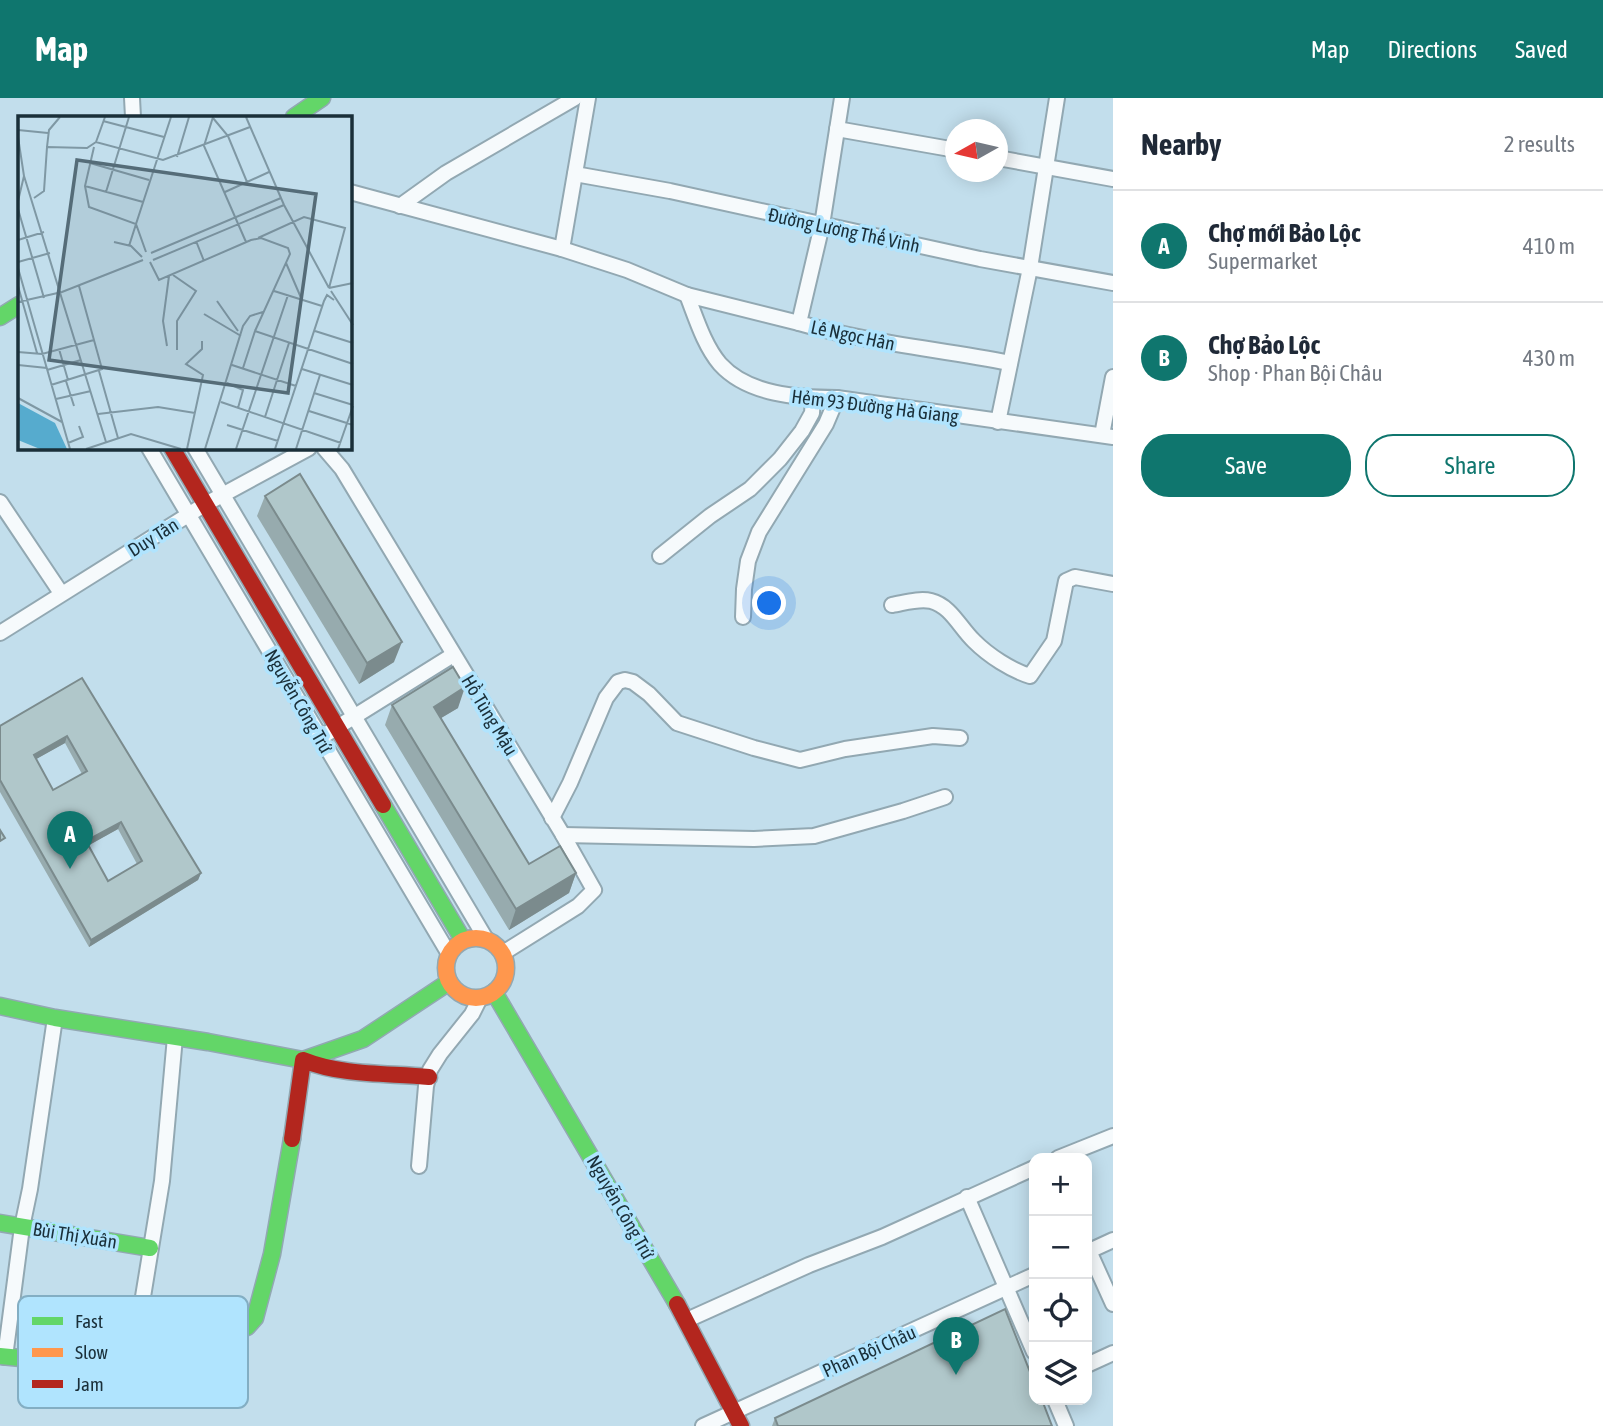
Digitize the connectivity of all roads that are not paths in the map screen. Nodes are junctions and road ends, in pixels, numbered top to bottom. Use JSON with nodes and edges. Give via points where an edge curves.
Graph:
{"nodes":[{"id":1,"x":132,"y":98,"type":"edge"},
{"id":2,"x":322,"y":98,"type":"edge"},
{"id":3,"x":575,"y":98,"type":"edge"},
{"id":4,"x":588,"y":98,"type":"edge"},
{"id":5,"x":842,"y":98,"type":"edge"},
{"id":6,"x":1057,"y":98,"type":"edge"},
{"id":7,"x":133,"y":116,"type":"edge"},
{"id":8,"x":296,"y":116,"type":"edge"},
{"id":9,"x":837,"y":129,"type":"junction"},
{"id":10,"x":945,"y":148,"type":"edge"},
{"id":11,"x":1008,"y":160,"type":"edge"},
{"id":12,"x":1046,"y":166,"type":"junction"},
{"id":13,"x":575,"y":174,"type":"junction"},
{"id":14,"x":1113,"y":179,"type":"edge"},
{"id":15,"x":352,"y":193,"type":"edge"},
{"id":16,"x":400,"y":206,"type":"junction"},
{"id":17,"x":822,"y":225,"type":"junction"},
{"id":18,"x":562,"y":249,"type":"junction"},
{"id":19,"x":1030,"y":268,"type":"junction"},
{"id":20,"x":1113,"y":283,"type":"edge"},
{"id":21,"x":687,"y":295,"type":"junction"},
{"id":22,"x":18,"y":306,"type":"edge"},
{"id":23,"x":0,"y":317,"type":"edge"},
{"id":24,"x":799,"y":323,"type":"junction"},
{"id":25,"x":1010,"y":363,"type":"junction"},
{"id":26,"x":1113,"y":377,"type":"edge"},
{"id":27,"x":813,"y":398,"type":"junction"},
{"id":28,"x":836,"y":398,"type":"junction"},
{"id":29,"x":998,"y":422,"type":"junction"},
{"id":30,"x":1108,"y":436,"type":"edge"},
{"id":31,"x":150,"y":450,"type":"edge"},
{"id":32,"x":173,"y":450,"type":"edge"},
{"id":33,"x":196,"y":450,"type":"edge"},
{"id":34,"x":306,"y":450,"type":"edge"},
{"id":35,"x":326,"y":450,"type":"edge"},
{"id":36,"x":223,"y":495,"type":"junction"},
{"id":37,"x":0,"y":502,"type":"edge"},
{"id":38,"x":206,"y":504,"type":"junction"},
{"id":39,"x":189,"y":515,"type":"junction"},
{"id":40,"x":660,"y":556,"type":"dead end"},
{"id":41,"x":1113,"y":584,"type":"edge"},
{"id":42,"x":61,"y":593,"type":"junction"},
{"id":43,"x":892,"y":605,"type":"dead end"},
{"id":44,"x":743,"y":617,"type":"dead end"},
{"id":45,"x":0,"y":633,"type":"edge"},
{"id":46,"x":453,"y":655,"type":"junction"},
{"id":47,"x":355,"y":715,"type":"junction"},
{"id":48,"x":338,"y":726,"type":"junction"},
{"id":49,"x":320,"y":738,"type":"junction"},
{"id":50,"x":960,"y":738,"type":"dead end"},
{"id":51,"x":945,"y":797,"type":"dead end"},
{"id":52,"x":552,"y":818,"type":"junction"},
{"id":53,"x":563,"y":835,"type":"junction"},
{"id":54,"x":486,"y":939,"type":"junction"},
{"id":55,"x":463,"y":940,"type":"junction"},
{"id":56,"x":503,"y":953,"type":"junction"},
{"id":57,"x":449,"y":954,"type":"junction"},
{"id":58,"x":449,"y":982,"type":"junction"},
{"id":59,"x":487,"y":995,"type":"junction"},
{"id":60,"x":0,"y":1006,"type":"edge"},
{"id":61,"x":55,"y":1018,"type":"junction"},
{"id":62,"x":176,"y":1037,"type":"junction"},
{"id":63,"x":303,"y":1060,"type":"junction"},
{"id":64,"x":429,"y":1077,"type":"junction"},
{"id":65,"x":1113,"y":1136,"type":"edge"},
{"id":66,"x":1070,"y":1153,"type":"edge"},
{"id":67,"x":419,"y":1166,"type":"dead end"},
{"id":68,"x":1029,"y":1170,"type":"edge"},
{"id":69,"x":967,"y":1197,"type":"junction"},
{"id":70,"x":0,"y":1223,"type":"edge"},
{"id":71,"x":22,"y":1227,"type":"junction"},
{"id":72,"x":1113,"y":1240,"type":"edge"},
{"id":73,"x":150,"y":1248,"type":"junction"},
{"id":74,"x":1092,"y":1249,"type":"edge"},
{"id":75,"x":1092,"y":1259,"type":"edge"},
{"id":76,"x":1029,"y":1277,"type":"edge"},
{"id":77,"x":1006,"y":1288,"type":"junction"},
{"id":78,"x":144,"y":1296,"type":"edge"},
{"id":79,"x":1113,"y":1304,"type":"edge"},
{"id":80,"x":687,"y":1320,"type":"junction"},
{"id":81,"x":248,"y":1326,"type":"edge"},
{"id":82,"x":1030,"y":1342,"type":"edge"},
{"id":83,"x":1113,"y":1353,"type":"edge"},
{"id":84,"x":3,"y":1357,"type":"edge"},
{"id":85,"x":1092,"y":1363,"type":"edge"},
{"id":86,"x":1057,"y":1405,"type":"edge"},
{"id":87,"x":738,"y":1419,"type":"edge"},
{"id":88,"x":703,"y":1426,"type":"edge"},
{"id":89,"x":1066,"y":1426,"type":"edge"}],
"edges":[{"from":1,"to":7,"type":"street"},
{"from":2,"to":8,"type":"street"},
{"from":3,"to":16,"type":"street","via":[[446,173]]},
{"from":4,"to":13,"type":"street"},
{"from":5,"to":9,"type":"street","name":"Lê Ngọc Hân"},
{"from":6,"to":12,"type":"street"},
{"from":9,"to":10,"type":"street"},
{"from":9,"to":17,"type":"street","name":"Lê Ngọc Hân"},
{"from":11,"to":12,"type":"street"},
{"from":12,"to":14,"type":"street"},
{"from":12,"to":19,"type":"street"},
{"from":13,"to":17,"type":"street","name":"Đường Lương Thế Vinh"},
{"from":13,"to":18,"type":"street"},
{"from":15,"to":16,"type":"street"},
{"from":16,"to":18,"type":"street"},
{"from":17,"to":19,"type":"street","name":"Đường Lương Thế Vinh"},
{"from":17,"to":24,"type":"street","name":"Lê Ngọc Hân"},
{"from":18,"to":21,"type":"street"},
{"from":19,"to":20,"type":"street","name":"Đường Lương Thế Vinh"},
{"from":19,"to":25,"type":"street"},
{"from":21,"to":24,"type":"street"},
{"from":21,"to":27,"type":"street","name":"Hẻm 93 Đường Hà Giang","via":[[709,347],[728,372],[778,393]]},
{"from":22,"to":23,"type":"street"},
{"from":24,"to":25,"type":"street","name":"Lê Ngọc Hân","via":[[878,342]]},
{"from":25,"to":29,"type":"street"},
{"from":26,"to":30,"type":"street"},
{"from":27,"to":28,"type":"street","name":"Hẻm 93 Đường Hà Giang"},
{"from":27,"to":40,"type":"street","via":[[812,413],[780,459],[750,489]]},
{"from":28,"to":29,"type":"street","name":"Hẻm 93 Đường Hà Giang"},
{"from":28,"to":44,"type":"street","via":[[826,424],[759,532],[748,561]]},
{"from":29,"to":30,"type":"street","name":"Hẻm 93 Đường Hà Giang"},
{"from":31,"to":39,"type":"street","name":"Nguyễn Công Trứ"},
{"from":32,"to":38,"type":"street","name":"Nguyễn Công Trứ"},
{"from":33,"to":36,"type":"street","name":"Nguyễn Công Trứ"},
{"from":34,"to":36,"type":"street","name":"Duy Tân"},
{"from":35,"to":46,"type":"street","name":"Hồ Tùng Mậu","via":[[342,468]]},
{"from":36,"to":38,"type":"street","name":"Duy Tân"},
{"from":36,"to":47,"type":"street","name":"Nguyễn Công Trứ"},
{"from":37,"to":42,"type":"street"},
{"from":38,"to":39,"type":"street","name":"Duy Tân"},
{"from":38,"to":48,"type":"street","name":"Nguyễn Công Trứ"},
{"from":39,"to":42,"type":"street","name":"Duy Tân"},
{"from":39,"to":49,"type":"street","name":"Nguyễn Công Trứ"},
{"from":41,"to":43,"type":"street","via":[[1075,577],[1066,581],[1054,641],[1030,676],[974,642],[954,616],[934,601]]},
{"from":42,"to":45,"type":"street","name":"Duy Tân"},
{"from":46,"to":47,"type":"street"},
{"from":46,"to":52,"type":"street","name":"Hồ Tùng Mậu"},
{"from":47,"to":48,"type":"street"},
{"from":47,"to":54,"type":"street","name":"Nguyễn Công Trứ"},
{"from":48,"to":49,"type":"street"},
{"from":48,"to":55,"type":"street","name":"Nguyễn Công Trứ"},
{"from":49,"to":57,"type":"street","name":"Nguyễn Công Trứ"},
{"from":50,"to":52,"type":"street","via":[[933,736],[800,760],[677,723],[649,694],[625,680],[606,698]]},
{"from":51,"to":53,"type":"street","via":[[833,832],[796,838]]},
{"from":52,"to":53,"type":"street","name":"Hồ Tùng Mậu"},
{"from":53,"to":56,"type":"street","name":"Hồ Tùng Mậu","via":[[594,890],[578,906]]},
{"from":54,"to":55,"type":"street"},
{"from":54,"to":56,"type":"street"},
{"from":55,"to":57,"type":"street"},
{"from":56,"to":59,"type":"street","via":[[506,975],[499,988]]},
{"from":57,"to":58,"type":"street"},
{"from":58,"to":59,"type":"street","via":[[459,993]]},
{"from":58,"to":63,"type":"street","via":[[363,1040]]},
{"from":59,"to":64,"type":"street","via":[[440,1054]]},
{"from":59,"to":80,"type":"street","name":"Nguyễn Công Trứ"},
{"from":60,"to":61,"type":"street"},
{"from":61,"to":62,"type":"street"},
{"from":61,"to":71,"type":"street"},
{"from":62,"to":63,"type":"street"},
{"from":62,"to":73,"type":"street","via":[[162,1181]]},
{"from":63,"to":64,"type":"street","via":[[356,1073]]},
{"from":63,"to":81,"type":"street","via":[[285,1195],[269,1272],[255,1318]]},
{"from":64,"to":67,"type":"street"},
{"from":65,"to":66,"type":"street"},
{"from":68,"to":69,"type":"street"},
{"from":69,"to":77,"type":"street"},
{"from":69,"to":80,"type":"street"},
{"from":70,"to":71,"type":"street","name":"Bùi Thị Xuân"},
{"from":71,"to":73,"type":"street","name":"Bùi Thị Xuân"},
{"from":71,"to":84,"type":"street"},
{"from":72,"to":74,"type":"street"},
{"from":73,"to":78,"type":"street"},
{"from":75,"to":79,"type":"street"},
{"from":76,"to":77,"type":"street","name":"Phan Bội Châu"},
{"from":77,"to":82,"type":"street"},
{"from":77,"to":87,"type":"street","name":"Phan Bội Châu"},
{"from":80,"to":87,"type":"street","name":"Nguyễn Công Trứ"},
{"from":83,"to":85,"type":"street"},
{"from":86,"to":89,"type":"street"},
{"from":87,"to":88,"type":"street","name":"Phan Bội Châu"}]}
